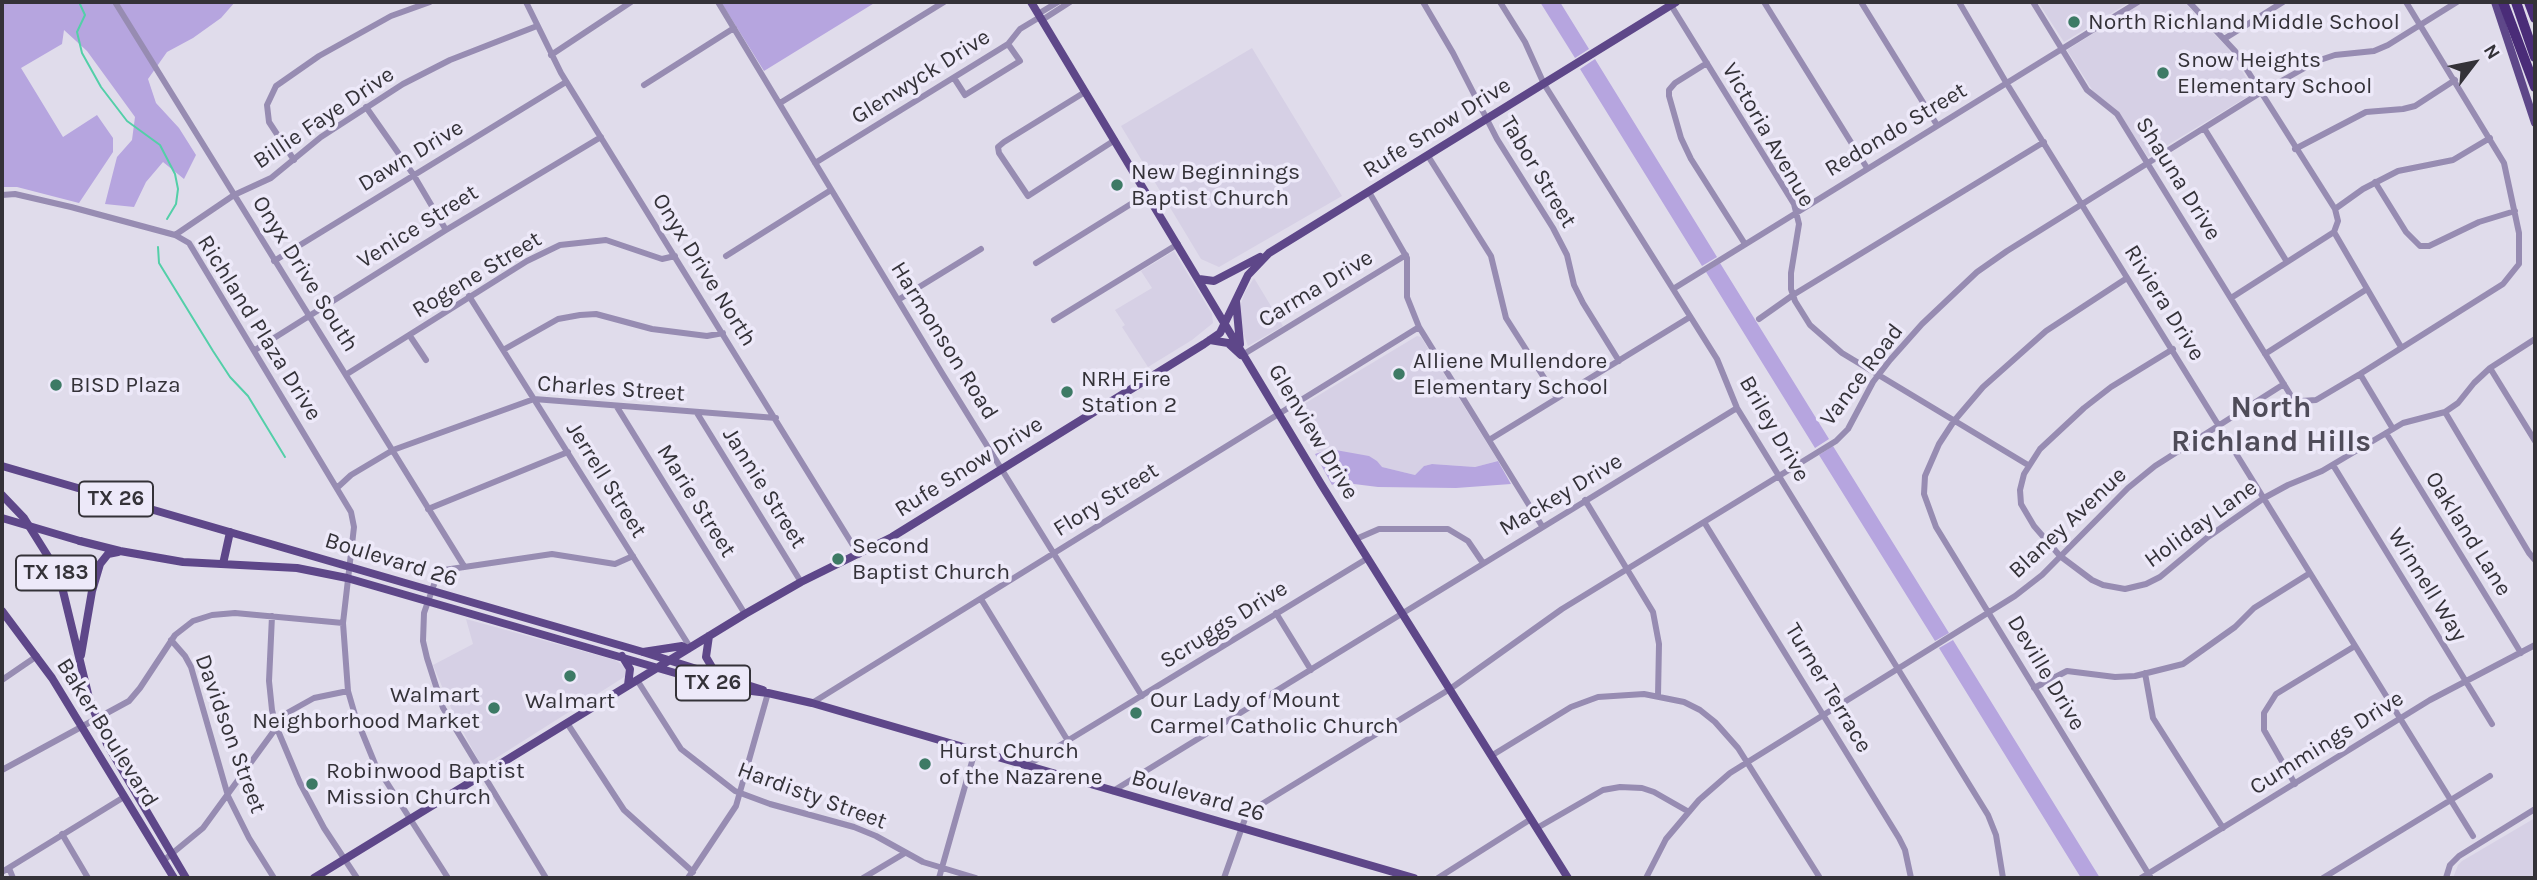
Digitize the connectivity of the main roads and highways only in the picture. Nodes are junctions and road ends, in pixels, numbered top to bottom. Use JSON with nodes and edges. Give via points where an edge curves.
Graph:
{"nodes":[{"id":1,"x":1031,"y":2,"type":"edge"},
{"id":2,"x":2495,"y":2,"type":"edge"},
{"id":3,"x":2503,"y":2,"type":"edge"},
{"id":4,"x":2516,"y":2,"type":"edge"},
{"id":5,"x":2529,"y":2,"type":"edge"},
{"id":6,"x":1672,"y":3,"type":"edge"},
{"id":7,"x":2535,"y":18,"type":"edge"},
{"id":8,"x":2535,"y":57,"type":"edge"},
{"id":9,"x":2535,"y":87,"type":"edge"},
{"id":10,"x":2535,"y":123,"type":"edge"},
{"id":11,"x":1269,"y":253,"type":"junction"},
{"id":12,"x":1199,"y":279,"type":"junction"},
{"id":13,"x":1235,"y":300,"type":"junction"},
{"id":14,"x":1226,"y":323,"type":"junction"},
{"id":15,"x":1210,"y":340,"type":"junction"},
{"id":16,"x":1242,"y":350,"type":"junction"},
{"id":17,"x":1251,"y":365,"type":"junction"},
{"id":18,"x":2,"y":466,"type":"edge"},
{"id":19,"x":2,"y":495,"type":"edge"},
{"id":20,"x":2,"y":518,"type":"edge"},
{"id":21,"x":230,"y":532,"type":"junction"},
{"id":22,"x":120,"y":551,"type":"junction"},
{"id":23,"x":223,"y":564,"type":"junction"},
{"id":24,"x":2,"y":611,"type":"edge"},
{"id":25,"x":545,"y":624,"type":"junction"},
{"id":26,"x":542,"y":634,"type":"junction"},
{"id":27,"x":709,"y":636,"type":"junction"},
{"id":28,"x":689,"y":648,"type":"junction"},
{"id":29,"x":643,"y":652,"type":"junction"},
{"id":30,"x":622,"y":656,"type":"junction"},
{"id":31,"x":669,"y":661,"type":"junction"},
{"id":32,"x":80,"y":665,"type":"junction"},
{"id":33,"x":659,"y":667,"type":"junction"},
{"id":34,"x":716,"y":674,"type":"junction"},
{"id":35,"x":628,"y":686,"type":"junction"},
{"id":36,"x":768,"y":693,"type":"junction"},
{"id":37,"x":174,"y":878,"type":"edge"},
{"id":38,"x":186,"y":878,"type":"edge"},
{"id":39,"x":314,"y":878,"type":"edge"},
{"id":40,"x":1414,"y":878,"type":"edge"},
{"id":41,"x":1568,"y":878,"type":"edge"}],
"edges":[{"from":1,"to":12,"type":"main road","name":"Glenview Drive"},
{"from":2,"to":10,"type":"main road"},
{"from":3,"to":9,"type":"highway"},
{"from":4,"to":8,"type":"highway"},
{"from":5,"to":7,"type":"highway"},
{"from":6,"to":11,"type":"main road","name":"Rufe Snow Drive"},
{"from":11,"to":12,"type":"main road","via":[[1214,281]]},
{"from":11,"to":13,"type":"main road","name":"Rufe Snow Drive","via":[[1248,275]]},
{"from":12,"to":14,"type":"main road","name":"Glenview Drive"},
{"from":13,"to":14,"type":"main road","name":"Rufe Snow Drive"},
{"from":13,"to":16,"type":"main road"},
{"from":14,"to":15,"type":"main road","name":"Rufe Snow Drive"},
{"from":14,"to":16,"type":"main road","name":"Glenview Drive"},
{"from":15,"to":17,"type":"main road","via":[[1228,344]]},
{"from":15,"to":27,"type":"main road","name":"Rufe Snow Drive","via":[[892,537],[801,582]]},
{"from":16,"to":17,"type":"main road","name":"Glenview Drive"},
{"from":17,"to":41,"type":"main road","name":"Glenview Drive"},
{"from":18,"to":21,"type":"main road","name":"Boulevard 26","number":"TX 26"},
{"from":19,"to":32,"type":"main road","name":"Baker Boulevard","number":"TX 183","via":[[24,518],[54,566]]},
{"from":20,"to":22,"type":"main road","name":"Boulevard 26","number":"TX 26","bridge":true},
{"from":21,"to":23,"type":"main road"},
{"from":21,"to":25,"type":"main road","name":"Boulevard 26","number":"TX 26"},
{"from":22,"to":23,"type":"main road","name":"Boulevard 26","number":"TX 26"},
{"from":22,"to":32,"type":"main road","via":[[108,554],[100,564]]},
{"from":23,"to":26,"type":"main road","name":"Boulevard 26","number":"TX 26","via":[[297,568],[347,578]]},
{"from":24,"to":37,"type":"main road","name":"Baker Boulevard","number":"TX 183","via":[[37,656]]},
{"from":25,"to":26,"type":"main road"},
{"from":25,"to":29,"type":"main road","name":"Boulevard 26","number":"TX 26"},
{"from":26,"to":30,"type":"main road","name":"Boulevard 26","number":"TX 26"},
{"from":27,"to":28,"type":"main road","name":"Rufe Snow Drive"},
{"from":27,"to":34,"type":"main road","via":[[706,657]]},
{"from":28,"to":29,"type":"main road"},
{"from":28,"to":31,"type":"main road","name":"Rufe Snow Drive"},
{"from":29,"to":31,"type":"main road","name":"Boulevard 26","number":"TX 26"},
{"from":30,"to":33,"type":"main road","name":"Boulevard 26","number":"TX 26"},
{"from":30,"to":35,"type":"main road","via":[[630,669]]},
{"from":31,"to":33,"type":"main road","name":"Rufe Snow Drive"},
{"from":31,"to":34,"type":"main road","name":"Boulevard 26","number":"TX 26"},
{"from":32,"to":38,"type":"main road","name":"Baker Boulevard","number":"TX 183","via":[[97,719],[121,771]]},
{"from":33,"to":35,"type":"main road","name":"Rufe Snow Drive"},
{"from":33,"to":36,"type":"main road","name":"Boulevard 26","number":"TX 26","via":[[727,688]]},
{"from":34,"to":36,"type":"main road","name":"Boulevard 26","number":"TX 26"},
{"from":35,"to":39,"type":"main road","name":"Rufe Snow Drive"},
{"from":36,"to":40,"type":"main road","name":"Boulevard 26","number":"TX 26"}]}
